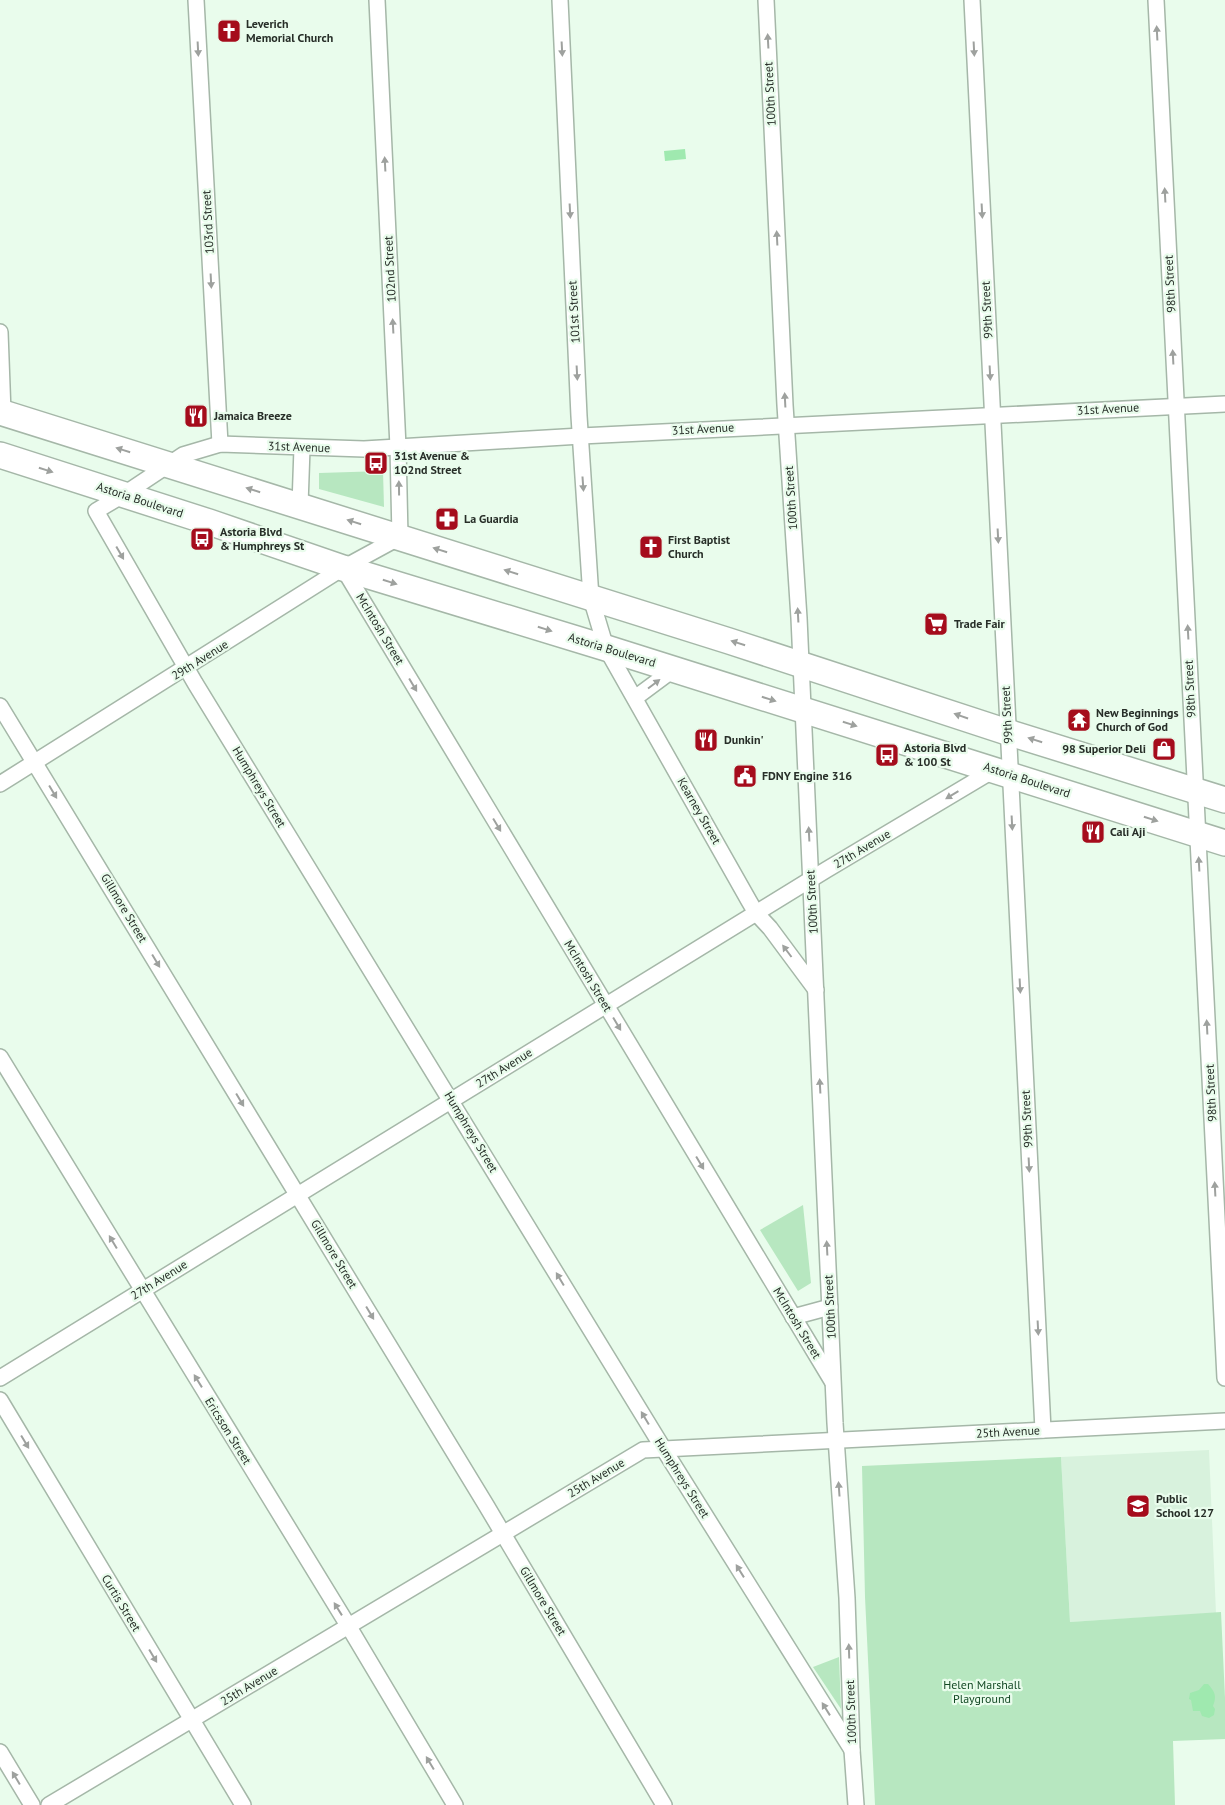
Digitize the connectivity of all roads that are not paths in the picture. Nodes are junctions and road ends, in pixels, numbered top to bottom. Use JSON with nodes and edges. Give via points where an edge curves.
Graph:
{"nodes":[{"id":1,"x":196,"y":0,"type":"edge"},
{"id":2,"x":378,"y":0,"type":"edge"},
{"id":3,"x":560,"y":0,"type":"edge"},
{"id":4,"x":766,"y":0,"type":"edge"},
{"id":5,"x":972,"y":0,"type":"edge"},
{"id":6,"x":1156,"y":0,"type":"edge"},
{"id":7,"x":0,"y":332,"type":"edge"},
{"id":8,"x":1225,"y":404,"type":"edge"},
{"id":9,"x":1176,"y":406,"type":"junction"},
{"id":10,"x":2,"y":412,"type":"edge"},
{"id":11,"x":992,"y":415,"type":"junction"},
{"id":12,"x":786,"y":425,"type":"junction"},
{"id":13,"x":580,"y":436,"type":"junction"},
{"id":14,"x":220,"y":444,"type":"junction"},
{"id":15,"x":398,"y":447,"type":"junction"},
{"id":16,"x":302,"y":448,"type":"junction"},
{"id":17,"x":0,"y":455,"type":"edge"},
{"id":18,"x":176,"y":460,"type":"junction"},
{"id":19,"x":124,"y":495,"type":"junction"},
{"id":20,"x":300,"y":504,"type":"junction"},
{"id":21,"x":96,"y":510,"type":"joint"},
{"id":22,"x":400,"y":537,"type":"junction"},
{"id":23,"x":343,"y":568,"type":"junction"},
{"id":24,"x":591,"y":598,"type":"junction"},
{"id":25,"x":598,"y":623,"type":"joint"},
{"id":26,"x":606,"y":648,"type":"junction"},
{"id":27,"x":801,"y":664,"type":"junction"},
{"id":28,"x":186,"y":668,"type":"junction"},
{"id":29,"x":674,"y":669,"type":"junction"},
{"id":30,"x":635,"y":698,"type":"junction"},
{"id":31,"x":0,"y":706,"type":"edge"},
{"id":32,"x":803,"y":710,"type":"junction"},
{"id":33,"x":1007,"y":732,"type":"junction"},
{"id":34,"x":35,"y":763,"type":"junction"},
{"id":35,"x":1004,"y":769,"type":"junction"},
{"id":36,"x":0,"y":784,"type":"edge"},
{"id":37,"x":1195,"y":791,"type":"junction"},
{"id":38,"x":1225,"y":800,"type":"edge"},
{"id":39,"x":1198,"y":835,"type":"junction"},
{"id":40,"x":1225,"y":844,"type":"edge"},
{"id":41,"x":811,"y":880,"type":"junction"},
{"id":42,"x":756,"y":913,"type":"junction"},
{"id":43,"x":816,"y":990,"type":"junction"},
{"id":44,"x":606,"y":1006,"type":"junction"},
{"id":45,"x":0,"y":1057,"type":"edge"},
{"id":46,"x":451,"y":1100,"type":"junction"},
{"id":47,"x":298,"y":1195,"type":"junction"},
{"id":48,"x":142,"y":1291,"type":"junction"},
{"id":49,"x":830,"y":1307,"type":"junction"},
{"id":50,"x":793,"y":1317,"type":"junction"},
{"id":51,"x":0,"y":1378,"type":"edge"},
{"id":52,"x":1225,"y":1378,"type":"edge"},
{"id":53,"x":834,"y":1384,"type":"junction"},
{"id":54,"x":0,"y":1400,"type":"edge"},
{"id":55,"x":1225,"y":1421,"type":"edge"},
{"id":56,"x":1043,"y":1430,"type":"junction"},
{"id":57,"x":836,"y":1440,"type":"junction"},
{"id":58,"x":663,"y":1448,"type":"junction"},
{"id":59,"x":503,"y":1534,"type":"junction"},
{"id":60,"x":349,"y":1627,"type":"junction"},
{"id":61,"x":191,"y":1721,"type":"junction"},
{"id":62,"x":852,"y":1750,"type":"junction"},
{"id":63,"x":0,"y":1752,"type":"edge"},
{"id":64,"x":32,"y":1805,"type":"edge"},
{"id":65,"x":48,"y":1805,"type":"edge"},
{"id":66,"x":243,"y":1805,"type":"edge"},
{"id":67,"x":455,"y":1805,"type":"edge"},
{"id":68,"x":664,"y":1805,"type":"edge"},
{"id":69,"x":856,"y":1805,"type":"edge"}],
"edges":[{"from":1,"to":14,"type":"street","name":"103rd Street","one_way":true},
{"from":15,"to":2,"type":"street","name":"102nd Street","one_way":true},
{"from":3,"to":13,"type":"street","name":"101st Street","one_way":true},
{"from":12,"to":4,"type":"street","name":"100th Street","one_way":true},
{"from":5,"to":11,"type":"street","name":"99th Street","one_way":true},
{"from":9,"to":6,"type":"street","name":"98th Street","one_way":true},
{"from":7,"to":10,"type":"street"},
{"from":8,"to":9,"type":"street","name":"31st Avenue"},
{"from":9,"to":11,"type":"street","name":"31st Avenue"},
{"from":37,"to":9,"type":"street","name":"98th Street","one_way":true},
{"from":18,"to":10,"type":"main road","one_way":true},
{"from":11,"to":12,"type":"street","name":"31st Avenue"},
{"from":11,"to":33,"type":"street","name":"99th Street","one_way":true},
{"from":12,"to":13,"type":"street","name":"31st Avenue"},
{"from":27,"to":12,"type":"street","name":"100th Street","one_way":true},
{"from":13,"to":15,"type":"street","name":"31st Avenue"},
{"from":13,"to":24,"type":"street","name":"101st Street","one_way":true},
{"from":14,"to":16,"type":"street","name":"31st Avenue"},
{"from":14,"to":18,"type":"street","name":"31st Avenue"},
{"from":15,"to":16,"type":"street","name":"31st Avenue"},
{"from":22,"to":15,"type":"street","name":"102nd Street","one_way":true},
{"from":16,"to":20,"type":"street"},
{"from":17,"to":19,"type":"main road","name":"Astoria Boulevard","one_way":true},
{"from":18,"to":19,"type":"street","name":"31st Avenue"},
{"from":20,"to":18,"type":"main road","one_way":true},
{"from":19,"to":21,"type":"street","name":"31st Avenue"},
{"from":19,"to":23,"type":"main road","name":"Astoria Boulevard"},
{"from":22,"to":20,"type":"main road","one_way":true},
{"from":21,"to":28,"type":"street","name":"Humphreys Street","one_way":true},
{"from":22,"to":23,"type":"street","name":"29th Avenue"},
{"from":24,"to":22,"type":"main road","one_way":true},
{"from":23,"to":26,"type":"main road","name":"Astoria Boulevard","one_way":true},
{"from":23,"to":28,"type":"street","name":"29th Avenue"},
{"from":23,"to":44,"type":"street","name":"McIntosh Street","one_way":true},
{"from":24,"to":25,"type":"street","name":"101st Street"},
{"from":27,"to":24,"type":"main road","one_way":true},
{"from":25,"to":26,"type":"street","name":"Kearney Street"},
{"from":26,"to":29,"type":"main road","name":"Astoria Boulevard"},
{"from":26,"to":30,"type":"street","name":"Kearney Street"},
{"from":27,"to":32,"type":"street","name":"100th Street"},
{"from":33,"to":27,"type":"main road","one_way":true},
{"from":28,"to":34,"type":"street","name":"29th Avenue"},
{"from":28,"to":46,"type":"street","name":"Humphreys Street"},
{"from":30,"to":29,"type":"street","one_way":true},
{"from":29,"to":32,"type":"main road","name":"Astoria Boulevard","one_way":true},
{"from":30,"to":42,"type":"street","name":"Kearney Street"},
{"from":31,"to":34,"type":"street","name":"Gillmore Street"},
{"from":32,"to":35,"type":"main road","name":"Astoria Boulevard","one_way":true},
{"from":41,"to":32,"type":"street","name":"100th Street","one_way":true},
{"from":33,"to":35,"type":"street","name":"99th Street"},
{"from":37,"to":33,"type":"main road","one_way":true},
{"from":34,"to":36,"type":"street","name":"29th Avenue"},
{"from":34,"to":47,"type":"street","name":"Gillmore Street","one_way":true},
{"from":35,"to":39,"type":"main road","name":"Astoria Boulevard","one_way":true},
{"from":35,"to":41,"type":"street","name":"27th Avenue","one_way":true},
{"from":35,"to":56,"type":"street","name":"99th Street","one_way":true},
{"from":37,"to":38,"type":"main road"},
{"from":37,"to":39,"type":"street","name":"98th Street"},
{"from":39,"to":40,"type":"main road","name":"Astoria Boulevard"},
{"from":52,"to":39,"type":"street","name":"98th Street","one_way":true},
{"from":41,"to":42,"type":"street","name":"27th Avenue"},
{"from":41,"to":43,"type":"street","name":"100th Street"},
{"from":43,"to":42,"type":"street","name":"Kearney Street","one_way":true},
{"from":42,"to":44,"type":"street","name":"27th Avenue"},
{"from":49,"to":43,"type":"street","name":"100th Street","one_way":true},
{"from":44,"to":46,"type":"street","name":"27th Avenue"},
{"from":44,"to":50,"type":"street","name":"McIntosh Street","one_way":true},
{"from":48,"to":45,"type":"street","name":"Ericsson Street","one_way":true},
{"from":46,"to":47,"type":"street","name":"27th Avenue"},
{"from":58,"to":46,"type":"street","name":"Humphreys Street","one_way":true},
{"from":47,"to":48,"type":"street","name":"27th Avenue"},
{"from":47,"to":59,"type":"street","name":"Gillmore Street","one_way":true},
{"from":48,"to":51,"type":"street","name":"27th Avenue"},
{"from":60,"to":48,"type":"street","name":"Ericsson Street","one_way":true},
{"from":49,"to":50,"type":"street"},
{"from":49,"to":53,"type":"street","name":"100th Street"},
{"from":50,"to":53,"type":"street","name":"McIntosh Street"},
{"from":53,"to":57,"type":"street","name":"100th Street"},
{"from":54,"to":61,"type":"street","name":"Curtis Street","one_way":true},
{"from":55,"to":56,"type":"street","name":"25th Avenue"},
{"from":56,"to":57,"type":"street","name":"25th Avenue"},
{"from":57,"to":58,"type":"street","name":"25th Avenue"},
{"from":62,"to":57,"type":"street","name":"100th Street","one_way":true,"via":[[847,1598]]},
{"from":58,"to":59,"type":"street","name":"25th Avenue","via":[[643,1450]]},
{"from":62,"to":58,"type":"street","name":"Humphreys Street","one_way":true},
{"from":59,"to":60,"type":"street","name":"25th Avenue"},
{"from":59,"to":68,"type":"street","name":"Gillmore Street"},
{"from":60,"to":61,"type":"street","name":"25th Avenue"},
{"from":67,"to":60,"type":"street","name":"Ericsson Street","one_way":true},
{"from":61,"to":65,"type":"street","name":"25th Avenue"},
{"from":61,"to":66,"type":"street","name":"Curtis Street"},
{"from":62,"to":69,"type":"street","name":"100th Street"},
{"from":64,"to":63,"type":"street","one_way":true}]}
